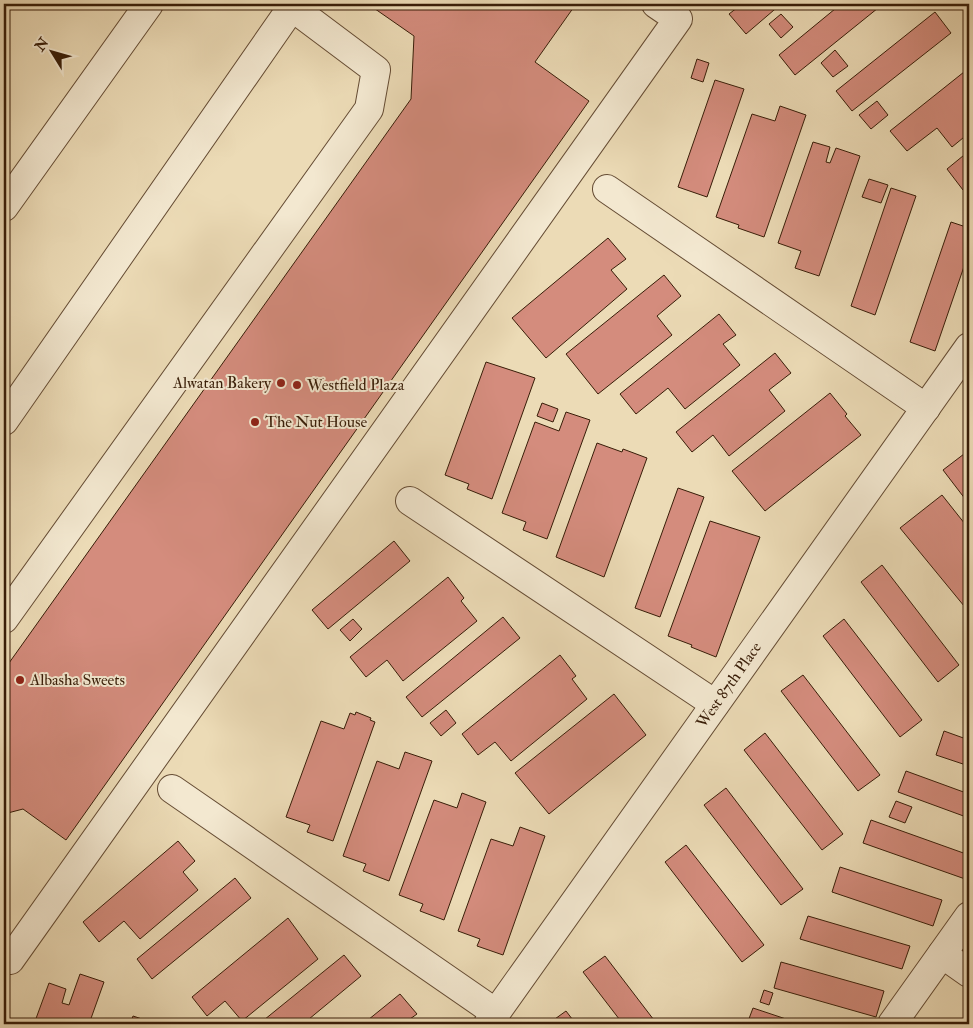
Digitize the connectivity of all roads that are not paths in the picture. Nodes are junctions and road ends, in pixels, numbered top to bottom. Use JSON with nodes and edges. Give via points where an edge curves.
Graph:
{"nodes":[{"id":1,"x":149,"y":4,"type":"edge"},
{"id":2,"x":656,"y":4,"type":"edge"},
{"id":3,"x":290,"y":5,"type":"edge"},
{"id":4,"x":607,"y":189,"type":"dead end"},
{"id":5,"x":4,"y":207,"type":"edge"},
{"id":6,"x":969,"y":347,"type":"edge"},
{"id":7,"x":926,"y":408,"type":"junction"},
{"id":8,"x":4,"y":421,"type":"edge"},
{"id":9,"x":410,"y":501,"type":"dead end"},
{"id":10,"x":4,"y":619,"type":"edge"},
{"id":11,"x":716,"y":704,"type":"junction"},
{"id":12,"x":172,"y":789,"type":"dead end"},
{"id":13,"x":969,"y":916,"type":"edge"},
{"id":14,"x":942,"y":954,"type":"junction"},
{"id":15,"x":4,"y":955,"type":"edge"},
{"id":16,"x":969,"y":973,"type":"edge"},
{"id":17,"x":492,"y":1019,"type":"edge"},
{"id":18,"x":892,"y":1024,"type":"edge"}],
"edges":[{"from":1,"to":5,"type":"street"},
{"from":2,"to":15,"type":"street","via":[[678,19],[10,960]]},
{"from":3,"to":8,"type":"street"},
{"from":3,"to":10,"type":"street","via":[[376,70],[369,109]]},
{"from":4,"to":7,"type":"street"},
{"from":6,"to":7,"type":"street","name":"West 87th Place"},
{"from":7,"to":11,"type":"street","name":"West 87th Place"},
{"from":9,"to":11,"type":"street"},
{"from":11,"to":17,"type":"street","name":"West 87th Place"},
{"from":12,"to":17,"type":"street"},
{"from":13,"to":14,"type":"street"},
{"from":14,"to":16,"type":"street"},
{"from":14,"to":18,"type":"street"}]}
